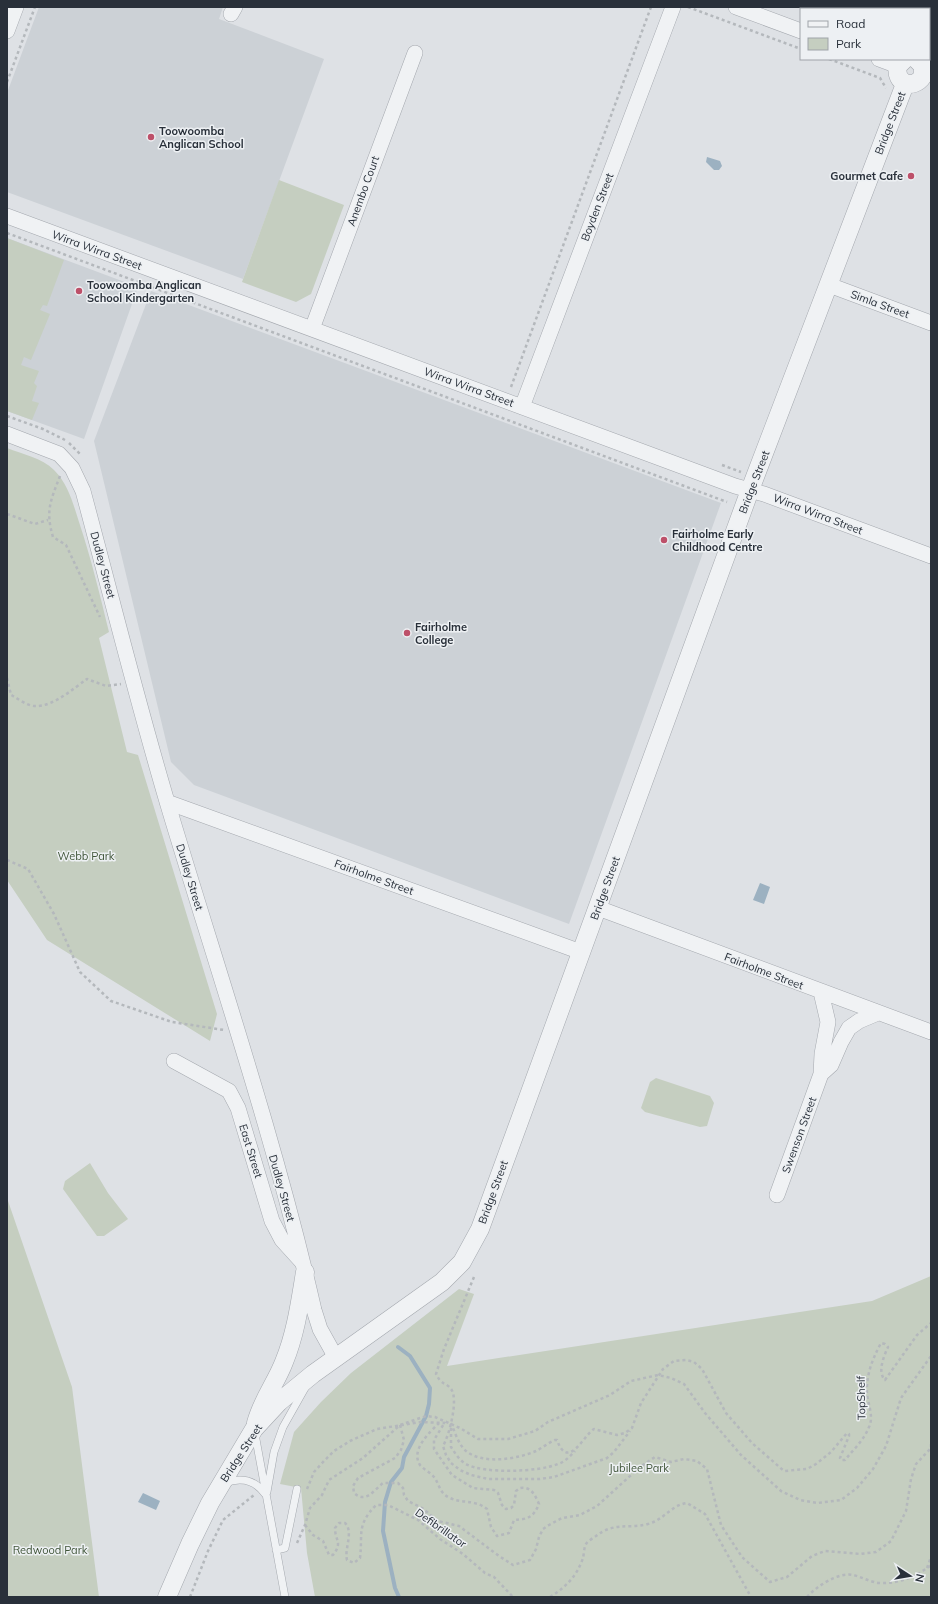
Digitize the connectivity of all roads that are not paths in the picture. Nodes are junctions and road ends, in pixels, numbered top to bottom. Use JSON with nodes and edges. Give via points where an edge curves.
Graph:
{"nodes":[{"id":1,"x":16,"y":7,"type":"edge"},
{"id":2,"x":673,"y":7,"type":"edge"},
{"id":3,"x":736,"y":7,"type":"edge"},
{"id":4,"x":7,"y":31,"type":"edge"},
{"id":5,"x":800,"y":31,"type":"edge"},
{"id":6,"x":415,"y":53,"type":"dead end"},
{"id":7,"x":886,"y":60,"type":"edge"},
{"id":8,"x":917,"y":60,"type":"edge"},
{"id":9,"x":901,"y":62,"type":"edge"},
{"id":10,"x":927,"y":78,"type":"edge"},
{"id":11,"x":905,"y":84,"type":"junction"},
{"id":12,"x":7,"y":216,"type":"edge"},
{"id":13,"x":829,"y":285,"type":"junction"},
{"id":14,"x":931,"y":323,"type":"edge"},
{"id":15,"x":312,"y":329,"type":"junction"},
{"id":16,"x":522,"y":407,"type":"junction"},
{"id":17,"x":7,"y":434,"type":"edge"},
{"id":18,"x":750,"y":490,"type":"junction"},
{"id":19,"x":931,"y":556,"type":"edge"},
{"id":20,"x":167,"y":802,"type":"junction"},
{"id":21,"x":598,"y":908,"type":"junction"},
{"id":22,"x":581,"y":952,"type":"junction"},
{"id":23,"x":821,"y":992,"type":"junction"},
{"id":24,"x":878,"y":1013,"type":"junction"},
{"id":25,"x":931,"y":1032,"type":"edge"},
{"id":26,"x":174,"y":1061,"type":"dead end"},
{"id":27,"x":821,"y":1074,"type":"junction"},
{"id":28,"x":777,"y":1195,"type":"dead end"},
{"id":29,"x":304,"y":1268,"type":"junction"},
{"id":30,"x":335,"y":1356,"type":"junction"},
{"id":31,"x":313,"y":1374,"type":"junction"},
{"id":32,"x":254,"y":1429,"type":"junction"},
{"id":33,"x":220,"y":1486,"type":"junction"},
{"id":34,"x":297,"y":1489,"type":"dead end"},
{"id":35,"x":266,"y":1496,"type":"junction"},
{"id":36,"x":276,"y":1550,"type":"junction"},
{"id":37,"x":167,"y":1597,"type":"edge"},
{"id":38,"x":285,"y":1597,"type":"edge"}],
"edges":[{"from":1,"to":4,"type":"street"},
{"from":2,"to":16,"type":"street","name":"Boyden Street"},
{"from":3,"to":5,"type":"street"},
{"from":6,"to":15,"type":"street","name":"Anembo Court"},
{"from":7,"to":9,"type":"street"},
{"from":8,"to":10,"type":"street","via":[[923,66]]},
{"from":9,"to":11,"type":"street","via":[[898,76]]},
{"from":10,"to":11,"type":"street","via":[[916,84]]},
{"from":11,"to":13,"type":"street","name":"Bridge Street"},
{"from":12,"to":15,"type":"street","name":"Wirra Wirra Street"},
{"from":13,"to":14,"type":"street","name":"Simla Street"},
{"from":13,"to":18,"type":"street","name":"Bridge Street"},
{"from":15,"to":16,"type":"street","name":"Wirra Wirra Street"},
{"from":16,"to":18,"type":"street","name":"Wirra Wirra Street"},
{"from":17,"to":20,"type":"street","name":"Dudley Street","via":[[47,449],[66,460],[83,491]]},
{"from":18,"to":19,"type":"street","name":"Wirra Wirra Street"},
{"from":18,"to":21,"type":"street","name":"Bridge Street"},
{"from":20,"to":22,"type":"street","name":"Fairholme Street"},
{"from":20,"to":29,"type":"street","name":"Dudley Street","via":[[280,1176]]},
{"from":21,"to":22,"type":"street","name":"Bridge Street"},
{"from":21,"to":23,"type":"street","name":"Fairholme Street"},
{"from":22,"to":30,"type":"street","name":"Bridge Street","via":[[480,1229],[462,1262],[442,1282]]},
{"from":23,"to":24,"type":"street","name":"Fairholme Street"},
{"from":23,"to":27,"type":"street","name":"Swenson Street","via":[[828,1022],[821,1059]]},
{"from":24,"to":25,"type":"street","name":"Fairholme Street"},
{"from":24,"to":27,"type":"street","name":"Swenson Street","via":[[849,1028],[831,1064]]},
{"from":26,"to":29,"type":"street","name":"East Street","via":[[229,1091],[238,1108],[272,1221],[282,1240]]},
{"from":27,"to":28,"type":"street","name":"Swenson Street"},
{"from":29,"to":30,"type":"street","name":"Dudley Street","via":[[320,1329]]},
{"from":29,"to":32,"type":"street","via":[[292,1343],[260,1409]]},
{"from":30,"to":31,"type":"street","name":"Bridge Street"},
{"from":31,"to":32,"type":"street","name":"Bridge Street","via":[[279,1402]]},
{"from":31,"to":35,"type":"lane","via":[[283,1428],[274,1452]]},
{"from":32,"to":33,"type":"street","name":"Bridge Street"},
{"from":32,"to":35,"type":"lane"},
{"from":33,"to":35,"type":"lane","via":[[240,1479],[260,1488]]},
{"from":33,"to":37,"type":"street","name":"Bridge Street","via":[[190,1544]]},
{"from":34,"to":36,"type":"lane","via":[[285,1548]]},
{"from":35,"to":36,"type":"lane"},
{"from":36,"to":38,"type":"lane"}]}
